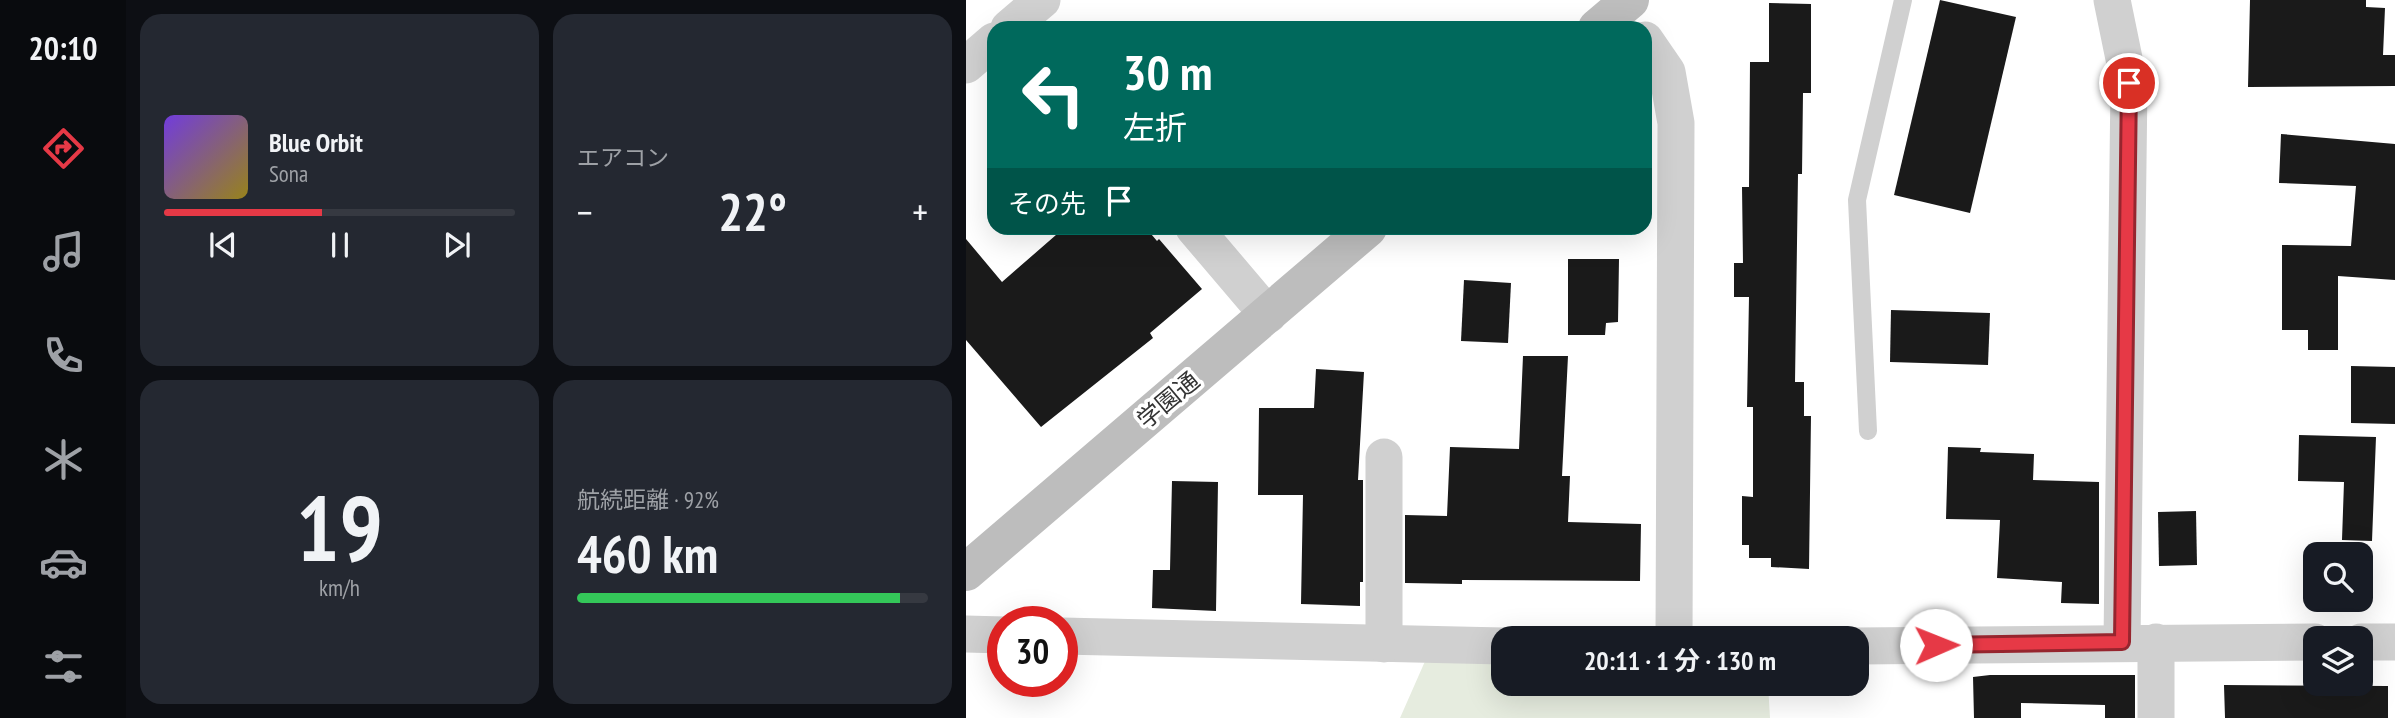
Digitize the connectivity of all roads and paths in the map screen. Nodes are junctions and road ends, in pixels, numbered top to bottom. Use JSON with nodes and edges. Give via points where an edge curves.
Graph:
{"nodes":[{"id":1,"x":1903,"y":0,"type":"edge"},
{"id":2,"x":2112,"y":0,"type":"edge"},
{"id":3,"x":987,"y":45,"type":"edge"},
{"id":4,"x":1652,"y":50,"type":"edge"},
{"id":5,"x":966,"y":65,"type":"edge"},
{"id":6,"x":1200,"y":235,"type":"edge"},
{"id":7,"x":1360,"y":235,"type":"edge"},
{"id":8,"x":1268,"y":315,"type":"junction"},
{"id":9,"x":1868,"y":430,"type":"dead end"},
{"id":10,"x":1384,"y":457,"type":"dead end"},
{"id":11,"x":966,"y":572,"type":"edge"},
{"id":12,"x":1674,"y":626,"type":"edge"},
{"id":13,"x":966,"y":634,"type":"edge"},
{"id":14,"x":987,"y":635,"type":"edge"},
{"id":15,"x":1078,"y":636,"type":"edge"},
{"id":16,"x":2139,"y":642,"type":"junction"},
{"id":17,"x":2303,"y":642,"type":"edge"},
{"id":18,"x":2373,"y":642,"type":"edge"},
{"id":19,"x":2395,"y":642,"type":"edge"},
{"id":20,"x":1384,"y":644,"type":"junction"},
{"id":21,"x":1491,"y":646,"type":"edge"},
{"id":22,"x":1869,"y":646,"type":"edge"},
{"id":23,"x":2155,"y":718,"type":"edge"}],
"edges":[{"from":1,"to":9,"type":"lane","via":[[1857,200]]},
{"from":2,"to":16,"type":"street","via":[[2129,83]]},
{"from":3,"to":5,"type":"street"},
{"from":4,"to":12,"type":"street","via":[[1667,72],[1676,123]]},
{"from":6,"to":8,"type":"street"},
{"from":7,"to":8,"type":"street","name":"学園通"},
{"from":8,"to":11,"type":"street","name":"学園通"},
{"from":10,"to":20,"type":"street"},
{"from":13,"to":14,"type":"street"},
{"from":15,"to":20,"type":"street"},
{"from":16,"to":17,"type":"street"},
{"from":16,"to":22,"type":"street"},
{"from":16,"to":23,"type":"street"},
{"from":18,"to":19,"type":"street"},
{"from":20,"to":21,"type":"street"}]}
